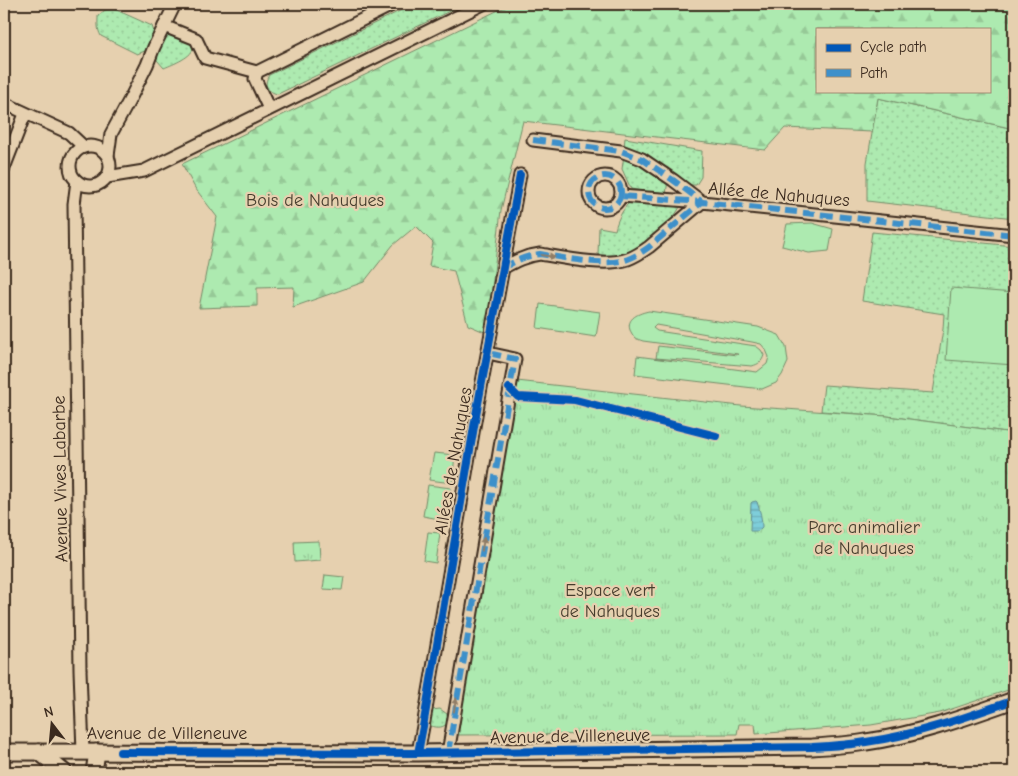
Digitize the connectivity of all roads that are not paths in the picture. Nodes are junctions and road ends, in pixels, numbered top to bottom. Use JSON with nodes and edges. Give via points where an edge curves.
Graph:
{"nodes":[{"id":1,"x":175,"y":4,"type":"edge"},
{"id":2,"x":394,"y":4,"type":"edge"},
{"id":3,"x":482,"y":4,"type":"edge"},
{"id":4,"x":164,"y":26,"type":"junction"},
{"id":5,"x":257,"y":72,"type":"junction"},
{"id":6,"x":4,"y":103,"type":"edge"},
{"id":7,"x":268,"y":108,"type":"junction"},
{"id":8,"x":25,"y":114,"type":"junction"},
{"id":9,"x":69,"y":133,"type":"junction"},
{"id":10,"x":111,"y":134,"type":"junction"},
{"id":11,"x":533,"y":140,"type":"dead end"},
{"id":12,"x":89,"y":147,"type":"junction"},
{"id":13,"x":72,"y":158,"type":"junction"},
{"id":14,"x":109,"y":160,"type":"junction"},
{"id":15,"x":4,"y":168,"type":"edge"},
{"id":16,"x":144,"y":171,"type":"junction"},
{"id":17,"x":520,"y":175,"type":"dead end"},
{"id":18,"x":107,"y":177,"type":"junction"},
{"id":19,"x":77,"y":181,"type":"junction"},
{"id":20,"x":93,"y":186,"type":"junction"},
{"id":21,"x":621,"y":196,"type":"dead end"},
{"id":22,"x":702,"y":202,"type":"junction"},
{"id":23,"x":74,"y":204,"type":"junction"},
{"id":24,"x":1014,"y":235,"type":"edge"},
{"id":25,"x":503,"y":268,"type":"junction"},
{"id":26,"x":488,"y":353,"type":"junction"},
{"id":27,"x":1014,"y":700,"type":"edge"},
{"id":28,"x":4,"y":752,"type":"edge"},
{"id":29,"x":39,"y":752,"type":"junction"},
{"id":30,"x":85,"y":752,"type":"junction"},
{"id":31,"x":418,"y":753,"type":"junction"},
{"id":32,"x":448,"y":753,"type":"junction"},
{"id":33,"x":64,"y":772,"type":"edge"},
{"id":34,"x":73,"y":772,"type":"edge"},
{"id":35,"x":94,"y":772,"type":"edge"}],
"edges":[{"from":1,"to":4,"type":"street"},
{"from":2,"to":5,"type":"street"},
{"from":3,"to":7,"type":"street"},
{"from":4,"to":5,"type":"street","via":[[196,39],[205,58]]},
{"from":4,"to":10,"type":"street"},
{"from":5,"to":7,"type":"street","via":[[255,79]]},
{"from":6,"to":8,"type":"street"},
{"from":7,"to":16,"type":"street"},
{"from":8,"to":9,"type":"street"},
{"from":8,"to":15,"type":"street"},
{"from":9,"to":12,"type":"street"},
{"from":9,"to":13,"type":"street"},
{"from":10,"to":12,"type":"street"},
{"from":10,"to":14,"type":"street"},
{"from":11,"to":22,"type":"street","via":[[621,151],[642,159]]},
{"from":12,"to":13,"type":"street","via":[[79,150]]},
{"from":12,"to":14,"type":"street","via":[[105,152]]},
{"from":13,"to":19,"type":"street","via":[[71,170]]},
{"from":14,"to":16,"type":"street"},
{"from":14,"to":18,"type":"street"},
{"from":16,"to":18,"type":"street"},
{"from":17,"to":25,"type":"street","name":"Allées de Nahuques"},
{"from":18,"to":20,"type":"street"},
{"from":19,"to":20,"type":"street"},
{"from":19,"to":23,"type":"street","name":"Avenue Vives Labarbe"},
{"from":20,"to":23,"type":"street"},
{"from":21,"to":22,"type":"street"},
{"from":22,"to":24,"type":"street","name":"Allée de Nahuques"},
{"from":25,"to":22,"type":"street","name":"Allée de Nahuques","one_way":true,"via":[[520,258],[540,254],[608,263],[629,259],[649,248]]},
{"from":23,"to":30,"type":"street","name":"Avenue Vives Labarbe","via":[[80,670]]},
{"from":25,"to":26,"type":"street","name":"Allées de Nahuques"},
{"from":26,"to":31,"type":"street","name":"Allées de Nahuques"},
{"from":32,"to":26,"type":"street","one_way":true,"via":[[515,359]]},
{"from":27,"to":32,"type":"main road","name":"Avenue de Villeneuve","via":[[948,722],[866,742],[812,747]]},
{"from":28,"to":29,"type":"main road","name":"Avenue de Villeneuve"},
{"from":29,"to":30,"type":"main road","name":"Avenue de Villeneuve"},
{"from":29,"to":33,"type":"main road"},
{"from":30,"to":31,"type":"main road","name":"Avenue de Villeneuve"},
{"from":30,"to":34,"type":"main road"},
{"from":30,"to":35,"type":"main road"},
{"from":31,"to":32,"type":"main road","name":"Avenue de Villeneuve"}]}
